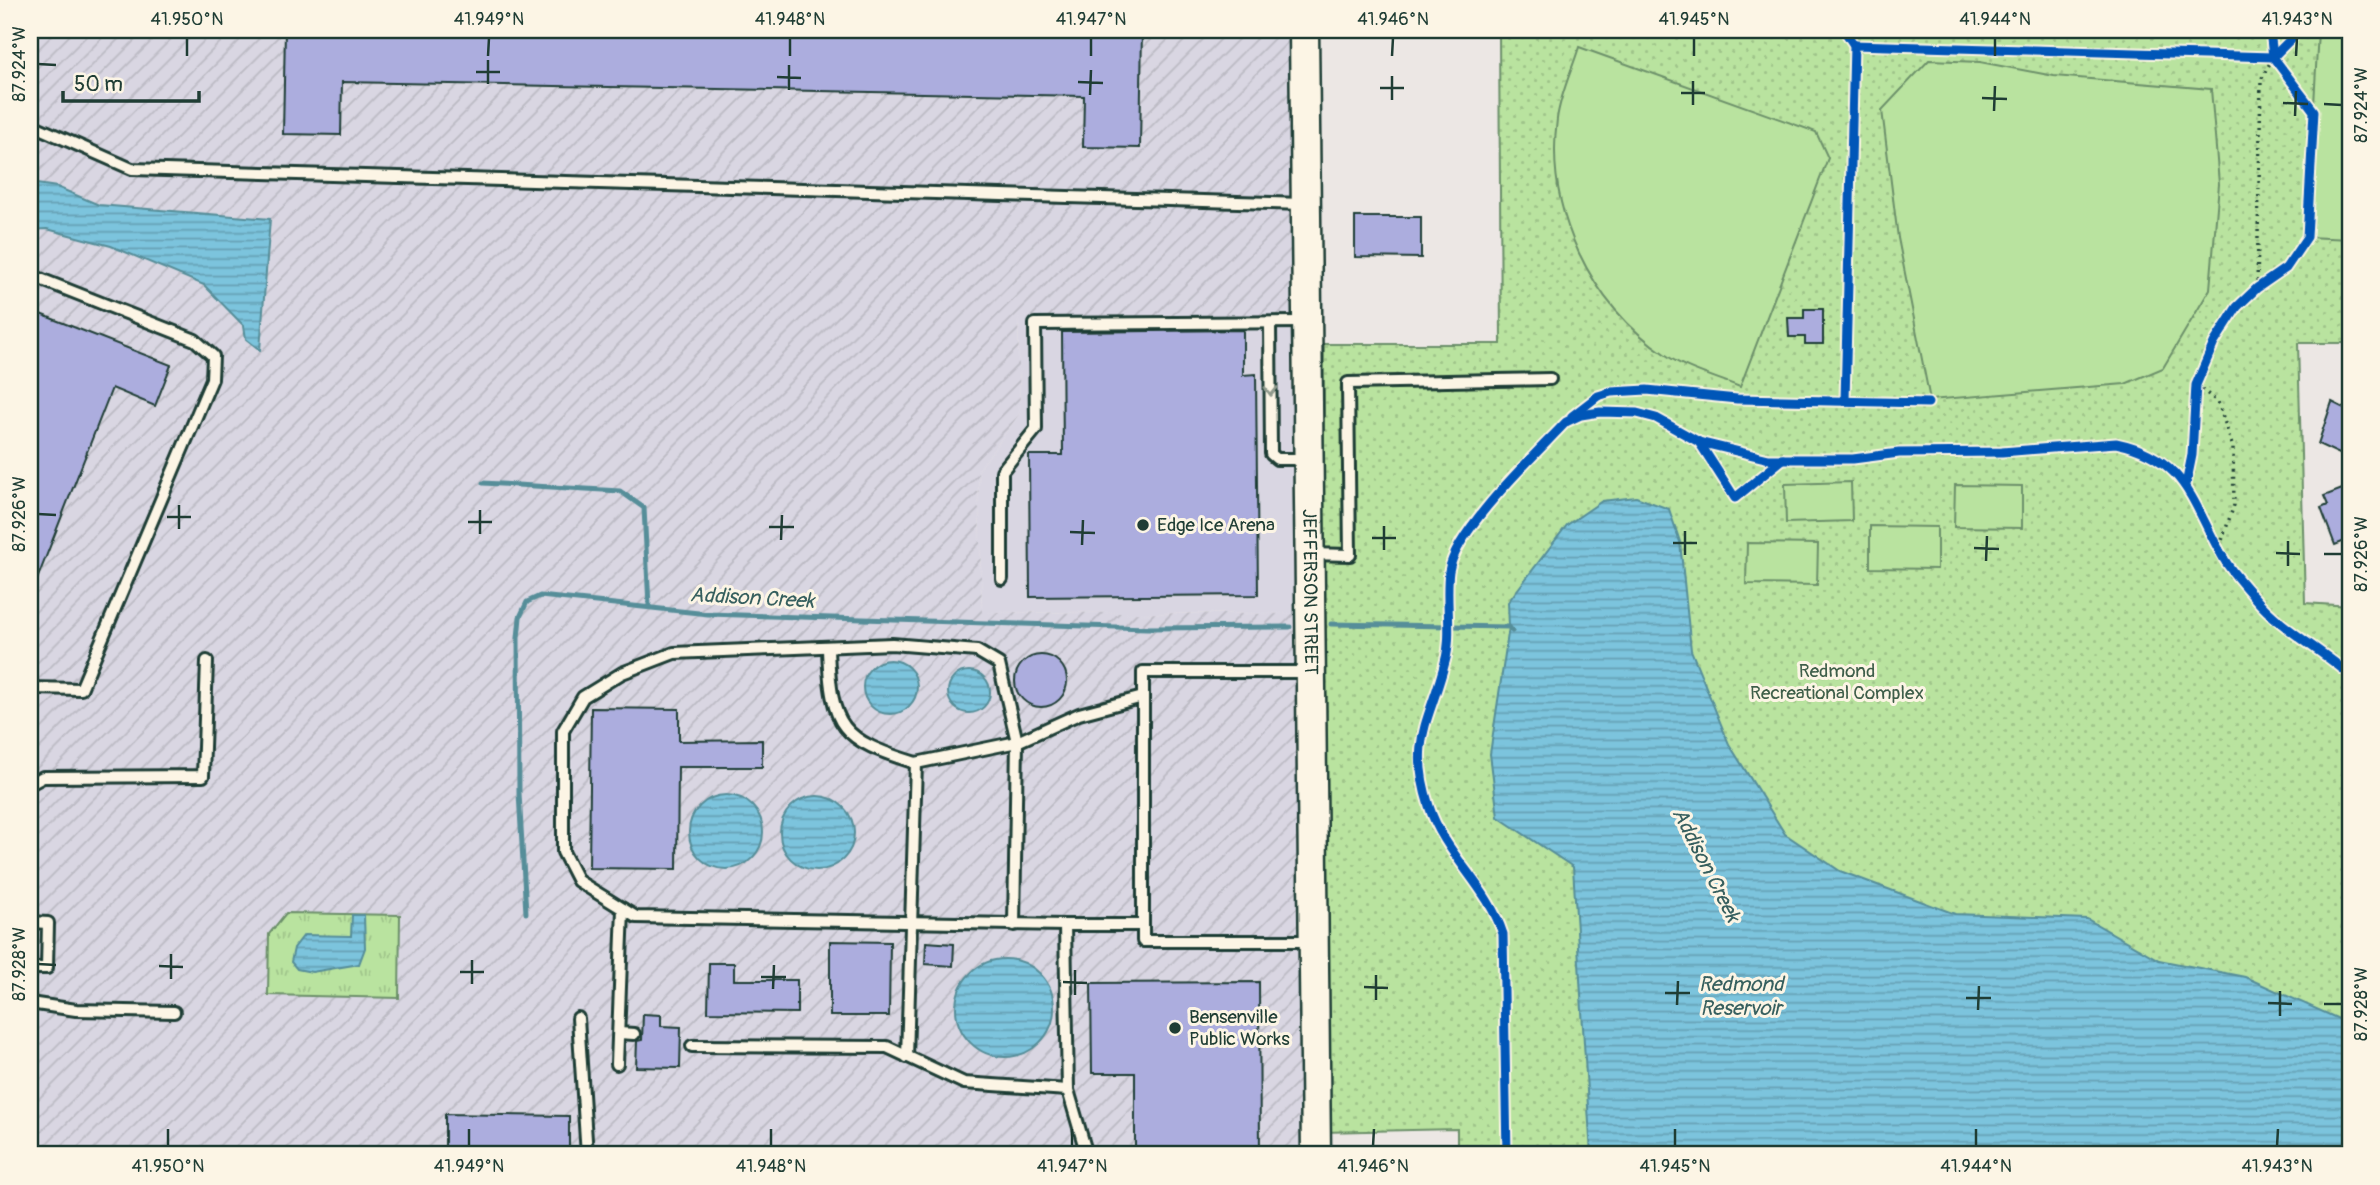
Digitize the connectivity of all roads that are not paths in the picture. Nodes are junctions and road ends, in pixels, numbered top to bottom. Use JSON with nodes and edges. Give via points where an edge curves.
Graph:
{"nodes":[{"id":1,"x":1304,"y":30,"type":"edge"},
{"id":2,"x":30,"y":124,"type":"edge"},
{"id":3,"x":1306,"y":204,"type":"junction"},
{"id":4,"x":30,"y":275,"type":"edge"},
{"id":5,"x":1308,"y":322,"type":"junction"},
{"id":6,"x":1270,"y":323,"type":"junction"},
{"id":7,"x":1550,"y":379,"type":"dead end"},
{"id":8,"x":1309,"y":459,"type":"junction"},
{"id":9,"x":1310,"y":554,"type":"junction"},
{"id":10,"x":1002,"y":579,"type":"dead end"},
{"id":11,"x":828,"y":649,"type":"junction"},
{"id":12,"x":207,"y":661,"type":"dead end"},
{"id":13,"x":1311,"y":672,"type":"junction"},
{"id":14,"x":30,"y":688,"type":"edge"},
{"id":15,"x":1143,"y":697,"type":"junction"},
{"id":16,"x":1017,"y":742,"type":"junction"},
{"id":17,"x":916,"y":763,"type":"junction"},
{"id":18,"x":30,"y":784,"type":"edge"},
{"id":19,"x":623,"y":909,"type":"junction"},
{"id":20,"x":30,"y":922,"type":"edge"},
{"id":21,"x":910,"y":923,"type":"junction"},
{"id":22,"x":1014,"y":925,"type":"junction"},
{"id":23,"x":1065,"y":925,"type":"junction"},
{"id":24,"x":1143,"y":925,"type":"junction"},
{"id":25,"x":1313,"y":941,"type":"junction"},
{"id":26,"x":30,"y":968,"type":"edge"},
{"id":27,"x":30,"y":1003,"type":"edge"},
{"id":28,"x":174,"y":1012,"type":"dead end"},
{"id":29,"x":578,"y":1018,"type":"dead end"},
{"id":30,"x":618,"y":1033,"type":"junction"},
{"id":31,"x":634,"y":1034,"type":"dead end"},
{"id":32,"x":692,"y":1046,"type":"dead end"},
{"id":33,"x":907,"y":1057,"type":"junction"},
{"id":34,"x":617,"y":1064,"type":"dead end"},
{"id":35,"x":1068,"y":1090,"type":"junction"},
{"id":36,"x":587,"y":1155,"type":"edge"},
{"id":37,"x":1087,"y":1155,"type":"edge"},
{"id":38,"x":1316,"y":1155,"type":"edge"}],
"edges":[{"from":1,"to":3,"type":"street","name":"JEFFERSON STREET"},
{"from":2,"to":3,"type":"lane","via":[[132,169]]},
{"from":3,"to":5,"type":"street","name":"JEFFERSON STREET"},
{"from":4,"to":14,"type":"lane","via":[[195,340],[213,356],[212,379],[81,689]]},
{"from":5,"to":6,"type":"lane"},
{"from":5,"to":8,"type":"street","name":"JEFFERSON STREET"},
{"from":6,"to":8,"type":"lane","one_way":true,"via":[[1271,454],[1277,459]]},
{"from":6,"to":10,"type":"lane","via":[[1035,324],[1036,429],[1002,471]]},
{"from":7,"to":9,"type":"lane","via":[[1348,383],[1350,555]]},
{"from":8,"to":9,"type":"street","name":"JEFFERSON STREET"},
{"from":9,"to":13,"type":"street","name":"JEFFERSON STREET"},
{"from":11,"to":16,"type":"lane","via":[[892,644],[977,651],[999,664]]},
{"from":11,"to":17,"type":"lane","via":[[830,694],[844,730],[874,750]]},
{"from":11,"to":19,"type":"lane","via":[[674,653],[622,673],[583,697],[563,731],[563,852],[578,881]]},
{"from":12,"to":18,"type":"lane","via":[[203,776],[43,777]]},
{"from":13,"to":15,"type":"lane","via":[[1143,672]]},
{"from":13,"to":25,"type":"street","name":"JEFFERSON STREET"},
{"from":15,"to":16,"type":"lane","via":[[1079,715]]},
{"from":15,"to":24,"type":"lane"},
{"from":16,"to":17,"type":"lane"},
{"from":16,"to":22,"type":"lane"},
{"from":17,"to":21,"type":"lane"},
{"from":19,"to":21,"type":"lane","via":[[636,917]]},
{"from":19,"to":30,"type":"lane"},
{"from":20,"to":26,"type":"lane","via":[[48,923],[47,968]]},
{"from":21,"to":22,"type":"lane"},
{"from":21,"to":33,"type":"lane"},
{"from":22,"to":23,"type":"lane"},
{"from":23,"to":24,"type":"lane"},
{"from":23,"to":35,"type":"lane"},
{"from":24,"to":25,"type":"lane","via":[[1143,941]]},
{"from":25,"to":38,"type":"street","name":"JEFFERSON STREET"},
{"from":27,"to":28,"type":"lane","via":[[76,1010]]},
{"from":29,"to":36,"type":"lane"},
{"from":30,"to":31,"type":"lane"},
{"from":30,"to":34,"type":"lane"},
{"from":32,"to":33,"type":"lane","via":[[887,1047]]},
{"from":33,"to":35,"type":"lane","via":[[964,1083]]},
{"from":35,"to":37,"type":"lane"}]}
